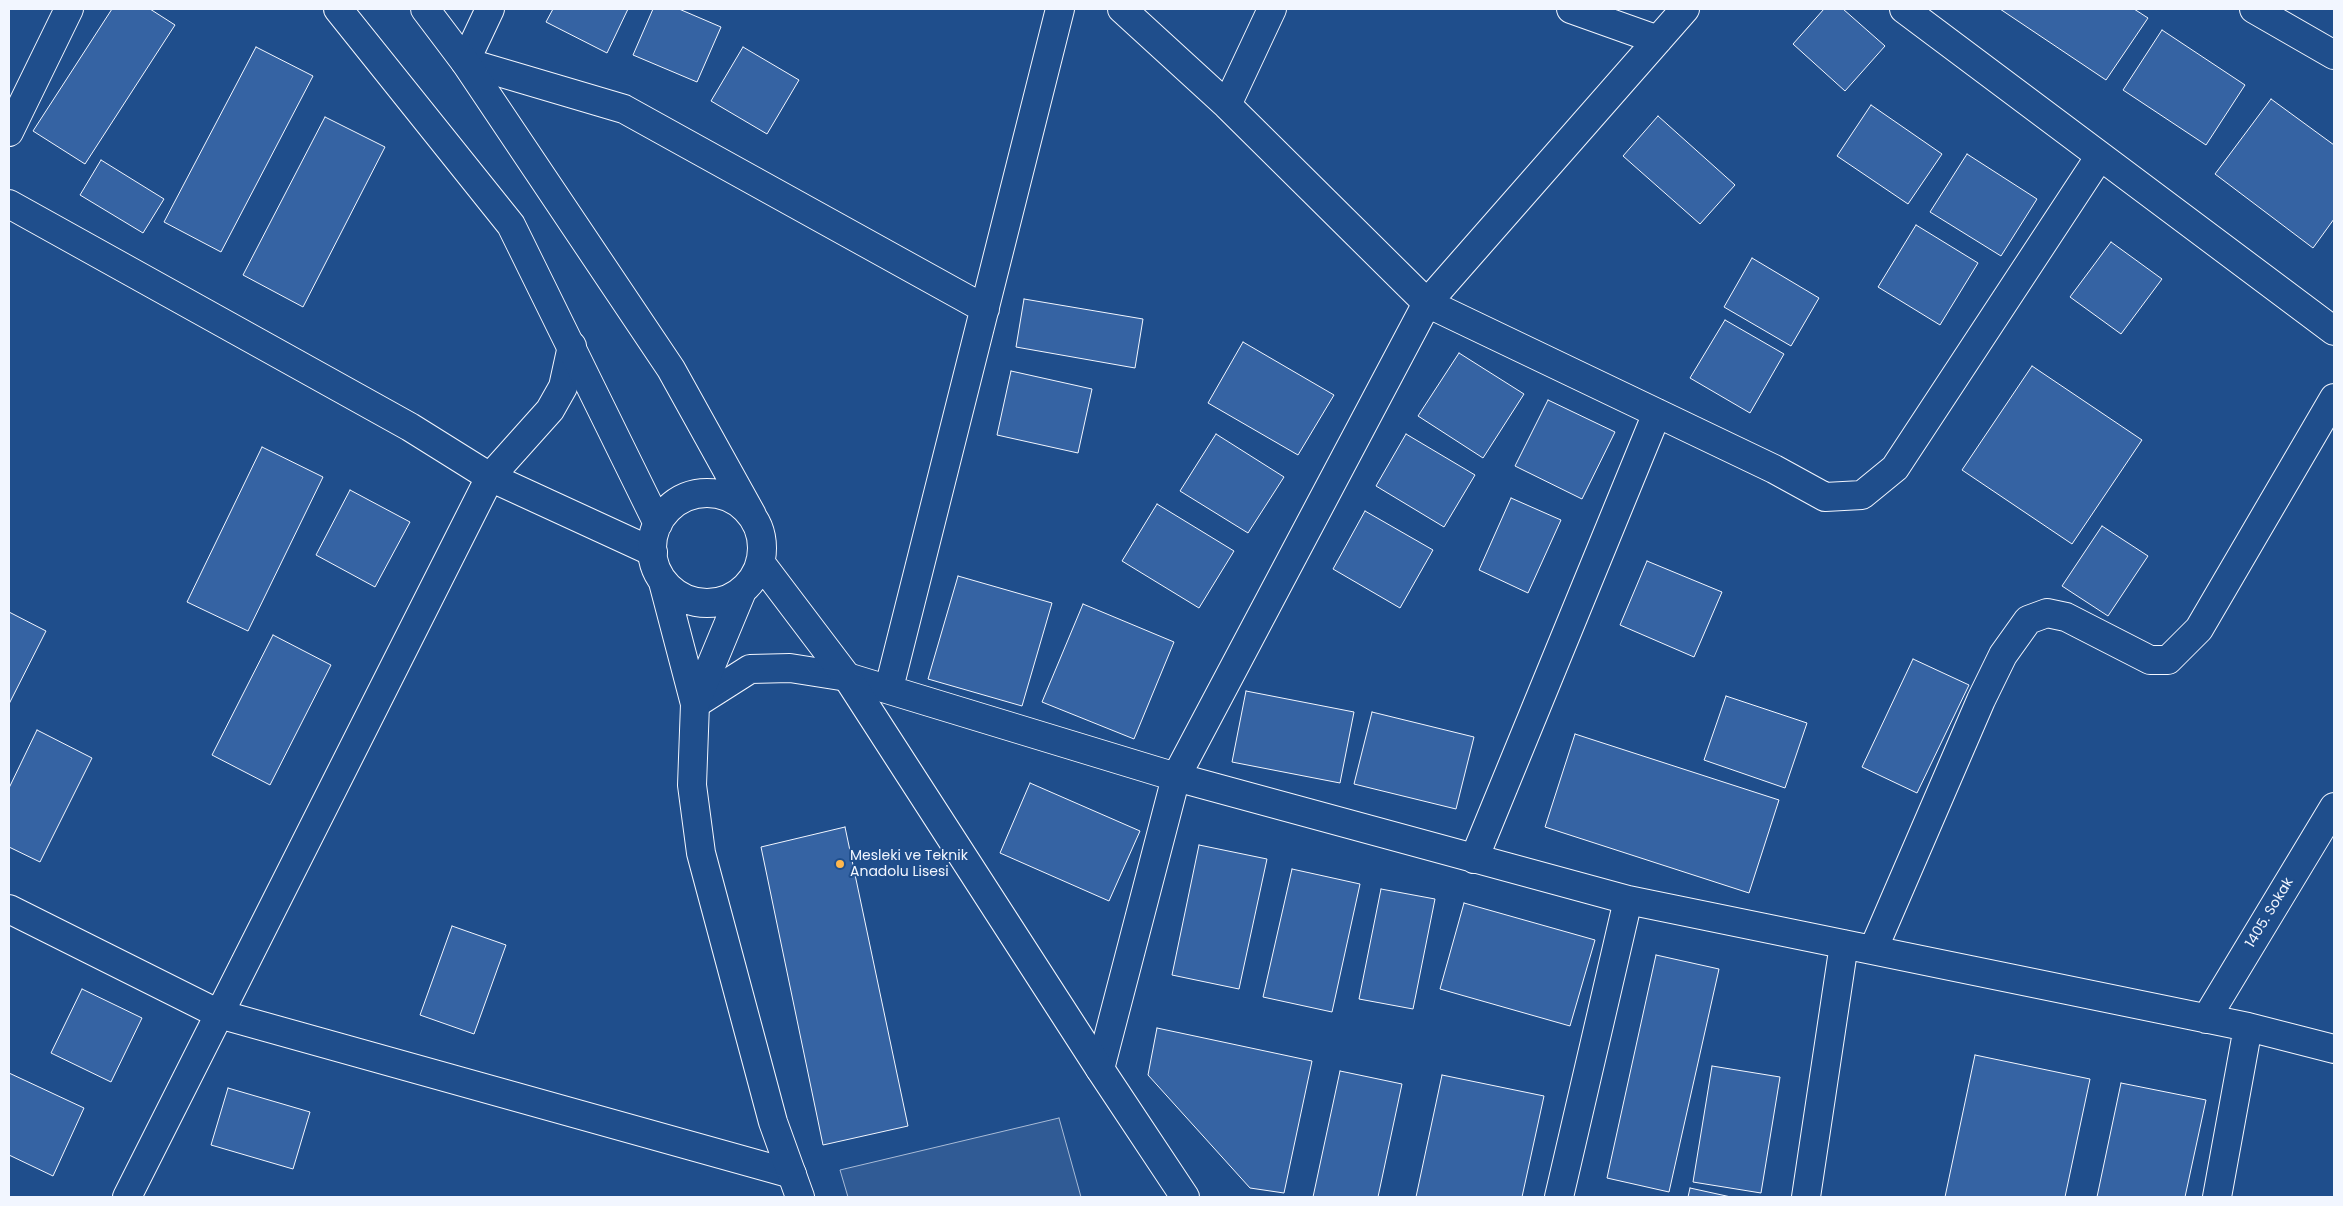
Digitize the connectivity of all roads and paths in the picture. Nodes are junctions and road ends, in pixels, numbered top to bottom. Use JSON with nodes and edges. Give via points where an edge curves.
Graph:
{"nodes":[{"id":1,"x":69,"y":9,"type":"edge"},
{"id":2,"x":338,"y":9,"type":"edge"},
{"id":3,"x":425,"y":9,"type":"edge"},
{"id":4,"x":490,"y":9,"type":"edge"},
{"id":5,"x":1060,"y":9,"type":"edge"},
{"id":6,"x":1122,"y":9,"type":"edge"},
{"id":7,"x":1272,"y":9,"type":"edge"},
{"id":8,"x":1571,"y":9,"type":"edge"},
{"id":9,"x":1686,"y":9,"type":"edge"},
{"id":10,"x":1904,"y":9,"type":"edge"},
{"id":11,"x":2254,"y":9,"type":"edge"},
{"id":12,"x":1658,"y":40,"type":"junction"},
{"id":13,"x":2334,"y":55,"type":"edge"},
{"id":14,"x":465,"y":62,"type":"junction"},
{"id":15,"x":1227,"y":105,"type":"junction"},
{"id":16,"x":9,"y":132,"type":"edge"},
{"id":17,"x":2100,"y":156,"type":"junction"},
{"id":18,"x":9,"y":204,"type":"edge"},
{"id":19,"x":1427,"y":303,"type":"junction"},
{"id":20,"x":985,"y":309,"type":"junction"},
{"id":21,"x":2334,"y":331,"type":"edge"},
{"id":22,"x":572,"y":346,"type":"junction"},
{"id":23,"x":2334,"y":398,"type":"edge"},
{"id":24,"x":1657,"y":413,"type":"junction"},
{"id":25,"x":490,"y":478,"type":"junction"},
{"id":26,"x":752,"y":515,"type":"junction"},
{"id":27,"x":658,"y":524,"type":"junction"},
{"id":28,"x":653,"y":552,"type":"junction"},
{"id":29,"x":760,"y":562,"type":"junction"},
{"id":30,"x":664,"y":582,"type":"junction"},
{"id":31,"x":742,"y":591,"type":"junction"},
{"id":32,"x":847,"y":677,"type":"junction"},
{"id":33,"x":888,"y":688,"type":"junction"},
{"id":34,"x":694,"y":704,"type":"junction"},
{"id":35,"x":1176,"y":777,"type":"junction"},
{"id":36,"x":2334,"y":807,"type":"edge"},
{"id":37,"x":1474,"y":859,"type":"junction"},
{"id":38,"x":1628,"y":900,"type":"junction"},
{"id":39,"x":9,"y":909,"type":"edge"},
{"id":40,"x":1844,"y":944,"type":"junction"},
{"id":41,"x":1872,"y":950,"type":"junction"},
{"id":42,"x":219,"y":1014,"type":"junction"},
{"id":43,"x":2206,"y":1019,"type":"junction"},
{"id":44,"x":2248,"y":1027,"type":"junction"},
{"id":45,"x":2334,"y":1049,"type":"edge"},
{"id":46,"x":1100,"y":1069,"type":"junction"},
{"id":47,"x":796,"y":1186,"type":"edge"},
{"id":48,"x":127,"y":1197,"type":"edge"},
{"id":49,"x":1185,"y":1197,"type":"edge"},
{"id":50,"x":1560,"y":1197,"type":"edge"},
{"id":51,"x":1806,"y":1197,"type":"edge"},
{"id":52,"x":2217,"y":1197,"type":"edge"}],
"edges":[{"from":1,"to":16,"type":"street"},
{"from":2,"to":22,"type":"street","via":[[511,226]]},
{"from":3,"to":14,"type":"street"},
{"from":4,"to":14,"type":"street"},
{"from":5,"to":20,"type":"street"},
{"from":6,"to":15,"type":"street"},
{"from":7,"to":15,"type":"street"},
{"from":8,"to":12,"type":"street"},
{"from":9,"to":12,"type":"street"},
{"from":10,"to":17,"type":"street"},
{"from":11,"to":13,"type":"street"},
{"from":12,"to":19,"type":"street"},
{"from":14,"to":20,"type":"street","via":[[624,109]]},
{"from":14,"to":26,"type":"street","via":[[671,370]]},
{"from":15,"to":19,"type":"street"},
{"from":17,"to":21,"type":"street"},
{"from":17,"to":24,"type":"street","via":[[1896,468],[1862,495],[1825,497]]},
{"from":18,"to":25,"type":"street","via":[[410,427]]},
{"from":19,"to":24,"type":"street"},
{"from":19,"to":35,"type":"street"},
{"from":20,"to":33,"type":"street"},
{"from":22,"to":25,"type":"street","via":[[563,388],[550,410]]},
{"from":22,"to":27,"type":"street"},
{"from":23,"to":41,"type":"street","via":[[2199,629],[2168,660],[2150,660],[2066,617],[2047,613],[2028,620],[2016,635],[1981,700]]},
{"from":24,"to":37,"type":"street"},
{"from":25,"to":28,"type":"street"},
{"from":25,"to":42,"type":"street"},
{"from":26,"to":27,"type":"street","via":[[722,494],[696,494],[669,508]]},
{"from":26,"to":29,"type":"street","via":[[762,541]]},
{"from":27,"to":28,"type":"street","via":[[652,543]]},
{"from":28,"to":30,"type":"street","via":[[654,563]]},
{"from":29,"to":31,"type":"street","via":[[757,573]]},
{"from":29,"to":32,"type":"street"},
{"from":30,"to":31,"type":"street","via":[[683,598],[704,603],[725,601]]},
{"from":30,"to":34,"type":"street"},
{"from":31,"to":34,"type":"street"},
{"from":32,"to":33,"type":"street"},
{"from":32,"to":34,"type":"street","via":[[790,668],[750,669]]},
{"from":32,"to":46,"type":"street"},
{"from":33,"to":35,"type":"street"},
{"from":34,"to":47,"type":"street","via":[[692,785],[701,853],[773,1122]]},
{"from":35,"to":37,"type":"street"},
{"from":35,"to":46,"type":"street"},
{"from":36,"to":43,"type":"street","name":"1405. Sokak"},
{"from":37,"to":38,"type":"street"},
{"from":38,"to":40,"type":"street"},
{"from":38,"to":50,"type":"street"},
{"from":39,"to":42,"type":"street"},
{"from":40,"to":41,"type":"street"},
{"from":40,"to":51,"type":"street"},
{"from":41,"to":43,"type":"street"},
{"from":42,"to":47,"type":"street"},
{"from":42,"to":48,"type":"street"},
{"from":43,"to":44,"type":"street"},
{"from":44,"to":45,"type":"street"},
{"from":44,"to":52,"type":"street"},
{"from":46,"to":49,"type":"street"}]}
